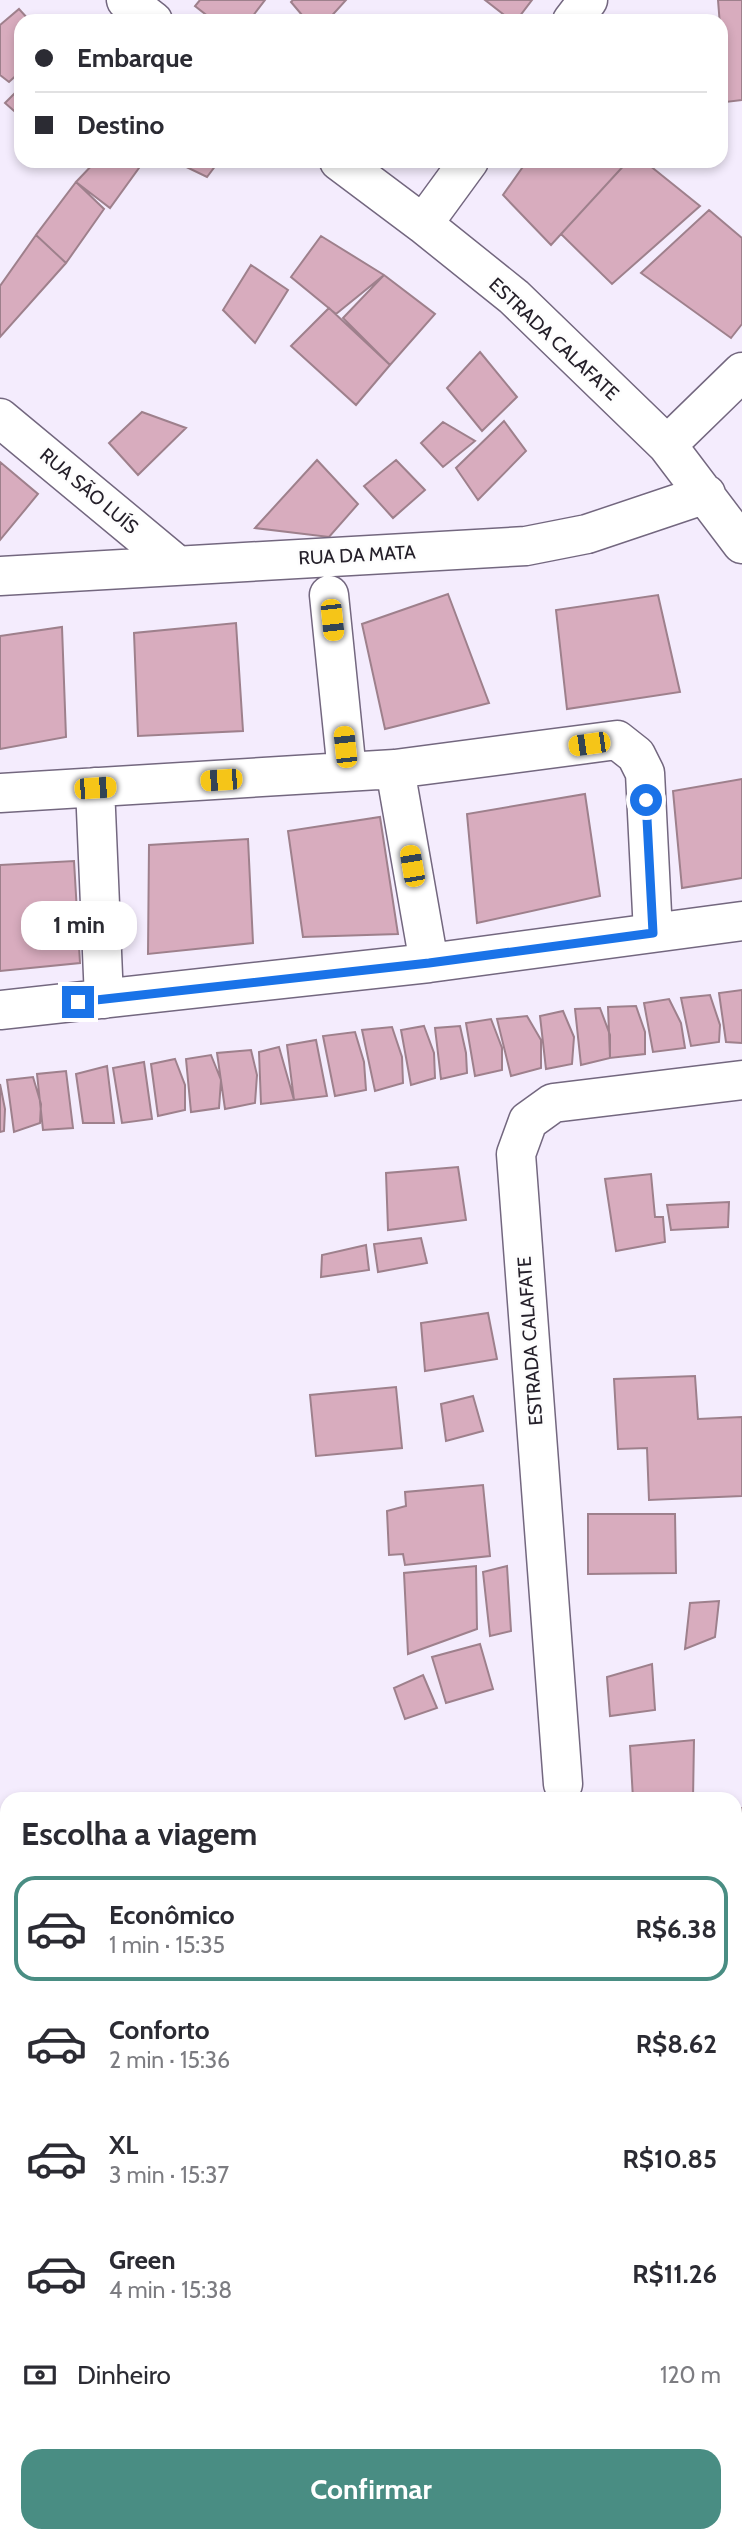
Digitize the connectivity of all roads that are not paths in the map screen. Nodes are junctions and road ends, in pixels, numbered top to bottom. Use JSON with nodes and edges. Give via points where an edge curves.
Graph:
{"nodes":[{"id":1,"x":126,"y":0,"type":"edge"},
{"id":2,"x":588,"y":0,"type":"edge"},
{"id":3,"x":144,"y":14,"type":"edge"},
{"id":4,"x":577,"y":14,"type":"edge"},
{"id":5,"x":348,"y":168,"type":"edge"},
{"id":6,"x":464,"y":168,"type":"edge"},
{"id":7,"x":423,"y":224,"type":"junction"},
{"id":8,"x":742,"y":372,"type":"edge"},
{"id":9,"x":0,"y":418,"type":"edge"},
{"id":10,"x":667,"y":445,"type":"junction"},
{"id":11,"x":706,"y":494,"type":"junction"},
{"id":12,"x":742,"y":544,"type":"edge"},
{"id":13,"x":177,"y":565,"type":"junction"},
{"id":14,"x":0,"y":576,"type":"edge"},
{"id":15,"x":329,"y":595,"type":"dead end"},
{"id":16,"x":395,"y":769,"type":"junction"},
{"id":17,"x":347,"y":772,"type":"junction"},
{"id":18,"x":95,"y":788,"type":"junction"},
{"id":19,"x":0,"y":793,"type":"edge"},
{"id":20,"x":742,"y":921,"type":"edge"},
{"id":21,"x":653,"y":933,"type":"junction"},
{"id":22,"x":429,"y":963,"type":"junction"},
{"id":23,"x":104,"y":999,"type":"junction"},
{"id":24,"x":0,"y":1010,"type":"edge"},
{"id":25,"x":742,"y":1080,"type":"edge"},
{"id":26,"x":564,"y":1784,"type":"dead end"}],
"edges":[{"from":1,"to":3,"type":"street"},
{"from":2,"to":4,"type":"street"},
{"from":5,"to":7,"type":"street","name":"ESTRADA CALAFATE"},
{"from":6,"to":7,"type":"street"},
{"from":7,"to":10,"type":"street","name":"ESTRADA CALAFATE","via":[[514,298]]},
{"from":8,"to":10,"type":"street"},
{"from":9,"to":13,"type":"street","name":"RUA SÃO LUÍS"},
{"from":10,"to":11,"type":"street","name":"ESTRADA CALAFATE"},
{"from":11,"to":12,"type":"street","name":"ESTRADA CALAFATE"},
{"from":11,"to":13,"type":"street","name":"RUA DA MATA","via":[[587,534],[526,546]]},
{"from":13,"to":14,"type":"street","name":"RUA DA MATA"},
{"from":15,"to":17,"type":"street"},
{"from":16,"to":17,"type":"street"},
{"from":16,"to":21,"type":"street","via":[[617,740],[636,755],[645,774]]},
{"from":16,"to":22,"type":"street"},
{"from":17,"to":18,"type":"street"},
{"from":18,"to":19,"type":"street"},
{"from":18,"to":23,"type":"street"},
{"from":20,"to":21,"type":"street"},
{"from":21,"to":22,"type":"street"},
{"from":22,"to":23,"type":"street"},
{"from":23,"to":24,"type":"street"},
{"from":25,"to":26,"type":"street","name":"ESTRADA CALAFATE","via":[[552,1103],[528,1121],[516,1154]]}]}
